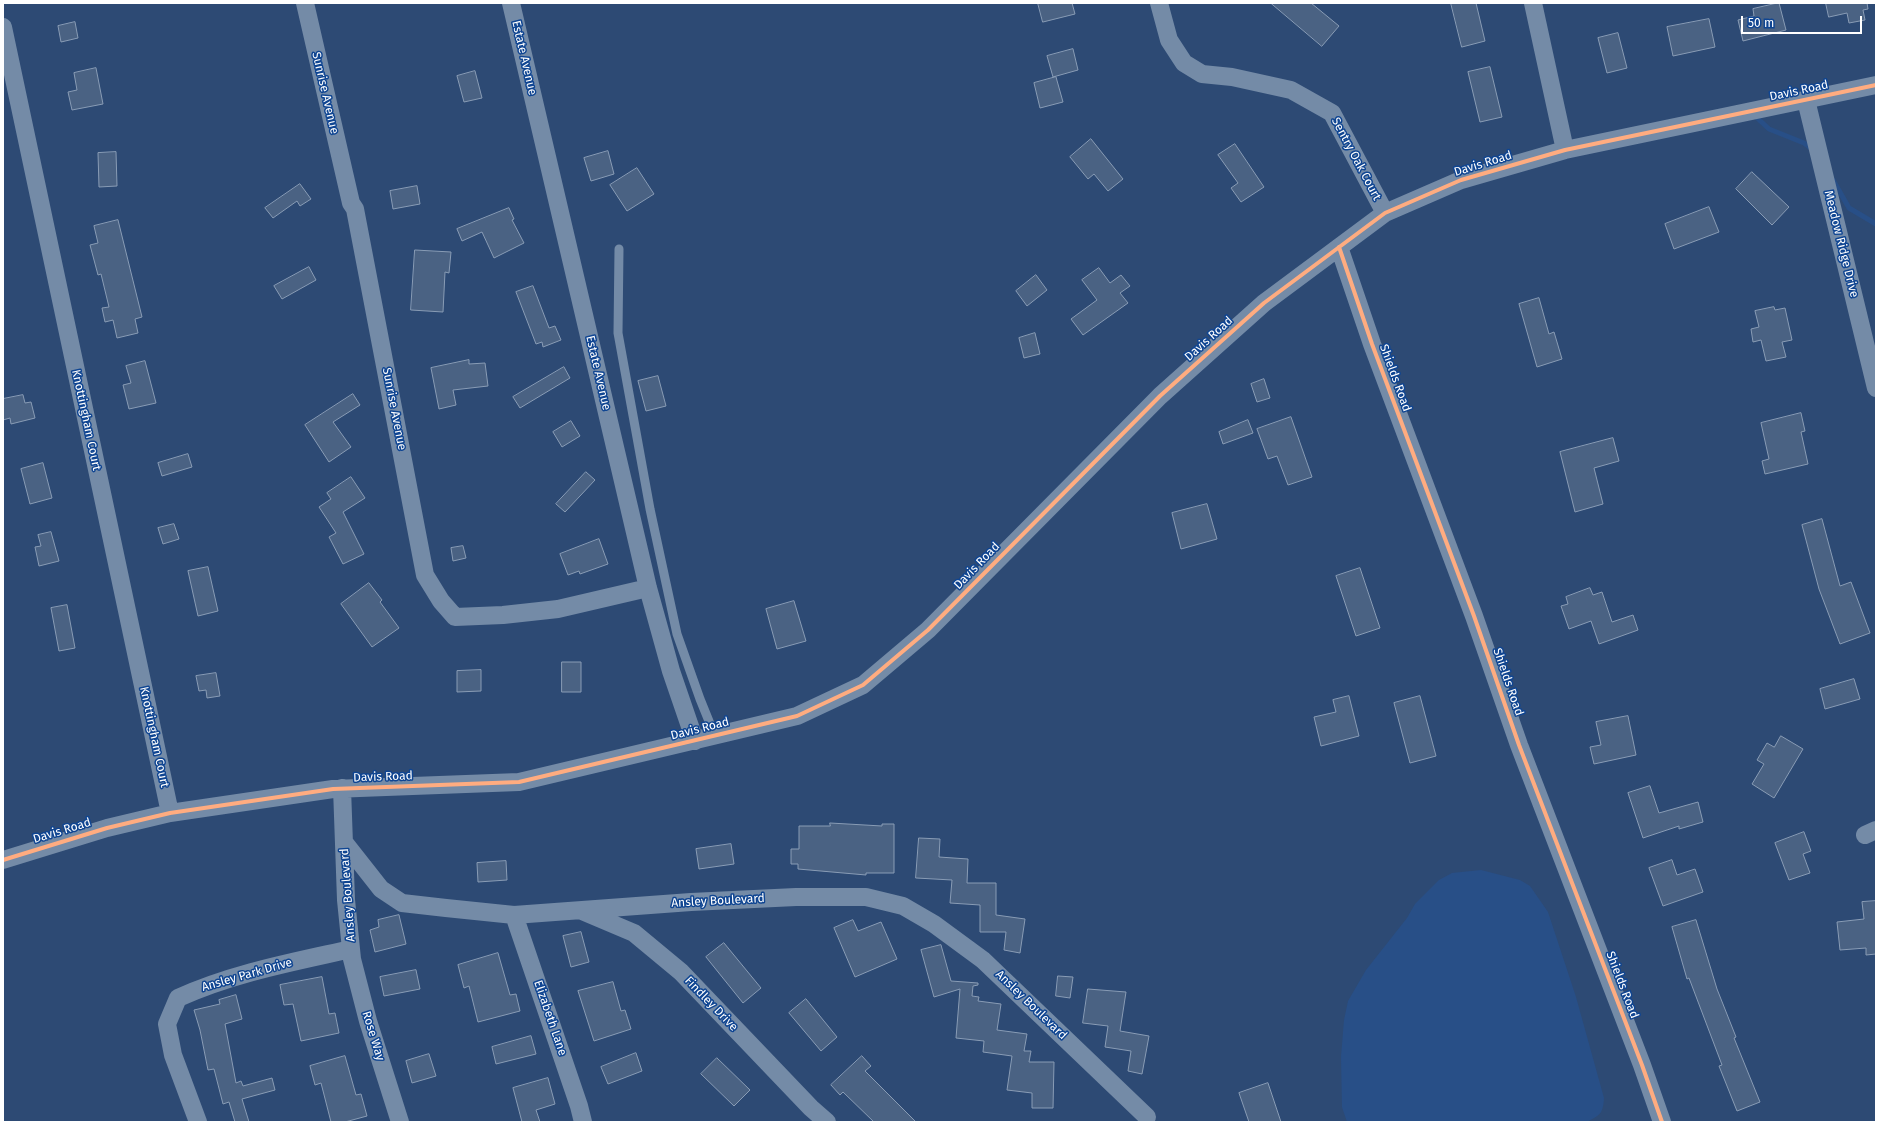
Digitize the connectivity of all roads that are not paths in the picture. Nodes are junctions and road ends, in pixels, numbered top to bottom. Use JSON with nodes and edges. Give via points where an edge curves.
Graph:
{"nodes":[{"id":1,"x":305,"y":3,"type":"edge"},
{"id":2,"x":511,"y":3,"type":"edge"},
{"id":3,"x":1159,"y":3,"type":"edge"},
{"id":4,"x":1533,"y":3,"type":"edge"},
{"id":5,"x":3,"y":27,"type":"edge"},
{"id":6,"x":1876,"y":85,"type":"edge"},
{"id":7,"x":1806,"y":100,"type":"junction"},
{"id":8,"x":1565,"y":150,"type":"junction"},
{"id":9,"x":1385,"y":213,"type":"junction"},
{"id":10,"x":1339,"y":247,"type":"junction"},
{"id":11,"x":619,"y":249,"type":"dead end"},
{"id":12,"x":1876,"y":388,"type":"edge"},
{"id":13,"x":648,"y":588,"type":"junction"},
{"id":14,"x":715,"y":736,"type":"junction"},
{"id":15,"x":695,"y":741,"type":"junction"},
{"id":16,"x":342,"y":788,"type":"junction"},
{"id":17,"x":170,"y":813,"type":"junction"},
{"id":18,"x":344,"y":842,"type":"junction"},
{"id":19,"x":3,"y":860,"type":"edge"},
{"id":20,"x":579,"y":910,"type":"junction"},
{"id":21,"x":514,"y":915,"type":"junction"},
{"id":22,"x":351,"y":949,"type":"junction"},
{"id":23,"x":1147,"y":1117,"type":"dead end"},
{"id":24,"x":198,"y":1122,"type":"edge"},
{"id":25,"x":400,"y":1122,"type":"edge"},
{"id":26,"x":582,"y":1122,"type":"edge"},
{"id":27,"x":827,"y":1122,"type":"edge"},
{"id":28,"x":1662,"y":1122,"type":"edge"}],
"edges":[{"from":1,"to":13,"type":"street","name":"Sunrise Avenue","via":[[350,204],[355,209],[425,575],[441,601],[455,617],[558,609]]},
{"from":2,"to":13,"type":"street","name":"Estate Avenue"},
{"from":3,"to":9,"type":"street","name":"Sentry Oak Court","via":[[1169,40],[1184,63],[1202,74],[1232,77],[1291,90],[1332,113]]},
{"from":4,"to":8,"type":"street"},
{"from":5,"to":17,"type":"street","name":"Knottingham Court"},
{"from":6,"to":7,"type":"street","name":"Davis Road"},
{"from":7,"to":8,"type":"street","name":"Davis Road"},
{"from":7,"to":12,"type":"street","name":"Meadow Ridge Drive"},
{"from":8,"to":9,"type":"street","name":"Davis Road","via":[[1461,180]]},
{"from":9,"to":10,"type":"street","name":"Davis Road"},
{"from":10,"to":14,"type":"street","name":"Davis Road","via":[[1264,303],[1160,396],[928,630],[863,685],[797,716]]},
{"from":10,"to":28,"type":"street","name":"Shields Road","via":[[1519,745]]},
{"from":11,"to":14,"type":"lane","via":[[618,333],[650,509],[677,634]]},
{"from":13,"to":15,"type":"street","name":"Estate Avenue","via":[[671,671]]},
{"from":14,"to":15,"type":"street","name":"Davis Road"},
{"from":15,"to":16,"type":"street","name":"Davis Road","via":[[519,782]]},
{"from":16,"to":17,"type":"street","name":"Davis Road"},
{"from":16,"to":18,"type":"street"},
{"from":17,"to":19,"type":"street","name":"Davis Road","via":[[107,828]]},
{"from":18,"to":21,"type":"street","name":"Ansley Boulevard","via":[[381,889],[402,903]]},
{"from":18,"to":22,"type":"street","name":"Ansley Boulevard"},
{"from":20,"to":21,"type":"street","name":"Ansley Boulevard"},
{"from":20,"to":23,"type":"street","name":"Ansley Boulevard","via":[[796,897],[866,897],[903,906],[934,924],[983,960]]},
{"from":20,"to":27,"type":"street","name":"Findley Drive","via":[[634,933],[681,972]]},
{"from":21,"to":26,"type":"street","name":"Elizabeth Lane","via":[[577,1099]]},
{"from":22,"to":24,"type":"street","name":"Ansley Park Drive","via":[[241,974],[178,998],[167,1024],[173,1055]]},
{"from":22,"to":25,"type":"street","name":"Rose Way","via":[[368,1021]]}]}
